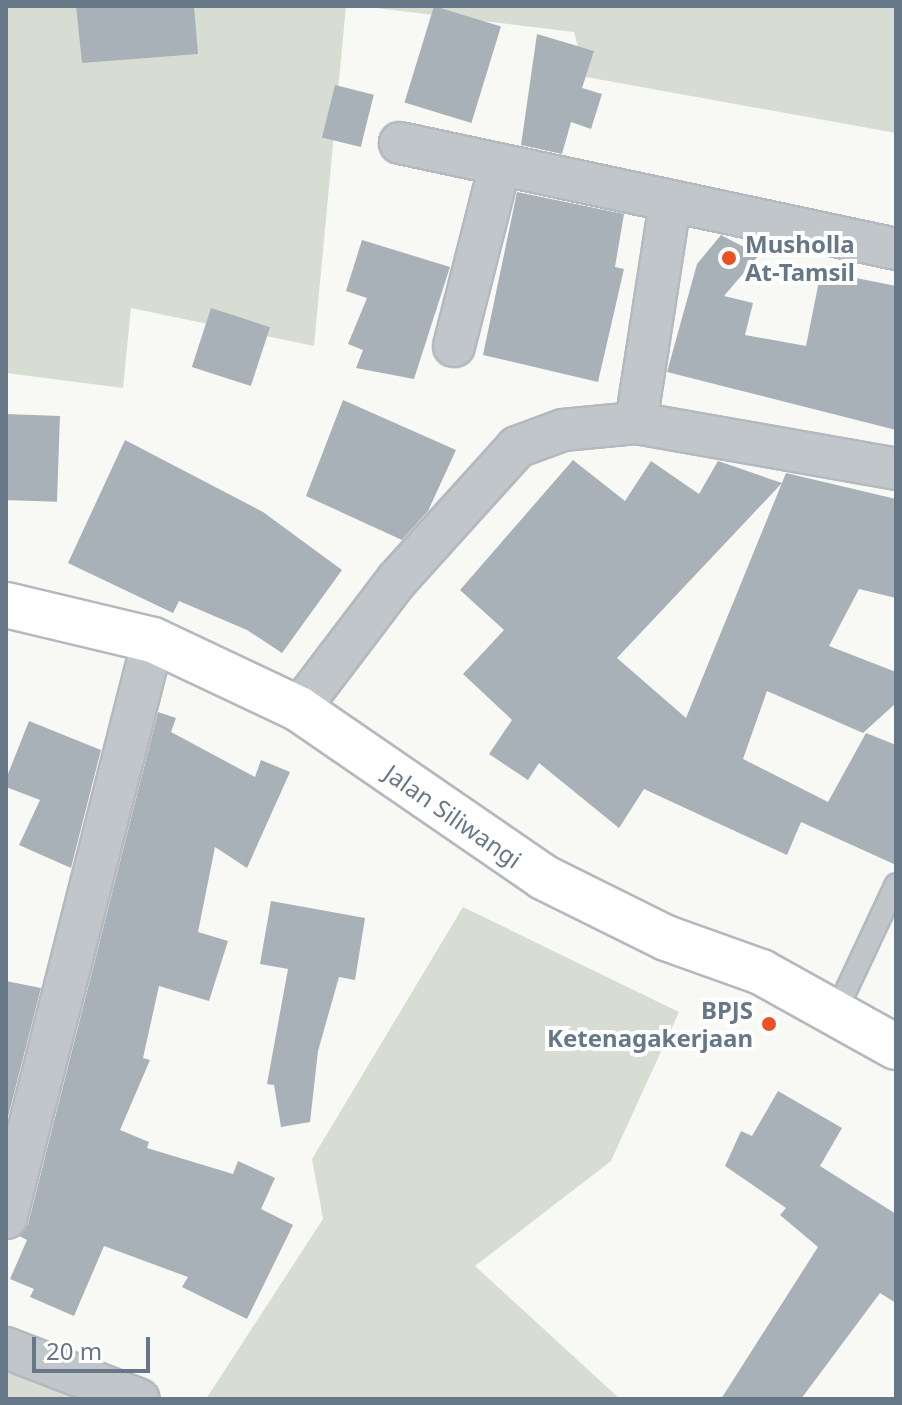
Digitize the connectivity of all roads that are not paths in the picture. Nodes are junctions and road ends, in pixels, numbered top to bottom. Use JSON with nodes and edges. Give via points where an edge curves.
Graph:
{"nodes":[{"id":1,"x":400,"y":143,"type":"dead end"},
{"id":2,"x":500,"y":166,"type":"junction"},
{"id":3,"x":670,"y":204,"type":"junction"},
{"id":4,"x":896,"y":249,"type":"edge"},
{"id":5,"x":454,"y":346,"type":"dead end"},
{"id":6,"x":636,"y":423,"type":"junction"},
{"id":7,"x":896,"y":469,"type":"edge"},
{"id":8,"x":6,"y":605,"type":"edge"},
{"id":9,"x":153,"y":640,"type":"junction"},
{"id":10,"x":299,"y":709,"type":"junction"},
{"id":11,"x":896,"y":884,"type":"edge"},
{"id":12,"x":836,"y":1012,"type":"junction"},
{"id":13,"x":896,"y":1047,"type":"edge"},
{"id":14,"x":6,"y":1218,"type":"edge"},
{"id":15,"x":6,"y":1348,"type":"edge"},
{"id":16,"x":138,"y":1399,"type":"edge"}],
"edges":[{"from":1,"to":2,"type":"street"},
{"from":2,"to":3,"type":"street"},
{"from":2,"to":5,"type":"street"},
{"from":3,"to":4,"type":"street"},
{"from":3,"to":6,"type":"street"},
{"from":6,"to":7,"type":"street"},
{"from":6,"to":10,"type":"street","via":[[563,430],[517,447],[397,580]]},
{"from":8,"to":9,"type":"main road","name":"Jalan Siliwangi"},
{"from":9,"to":10,"type":"main road","name":"Jalan Siliwangi"},
{"from":9,"to":14,"type":"street"},
{"from":10,"to":12,"type":"main road","name":"Jalan Siliwangi","via":[[543,877]]},
{"from":11,"to":12,"type":"lane"},
{"from":12,"to":13,"type":"main road","name":"Jalan Siliwangi"},
{"from":15,"to":16,"type":"street"}]}
